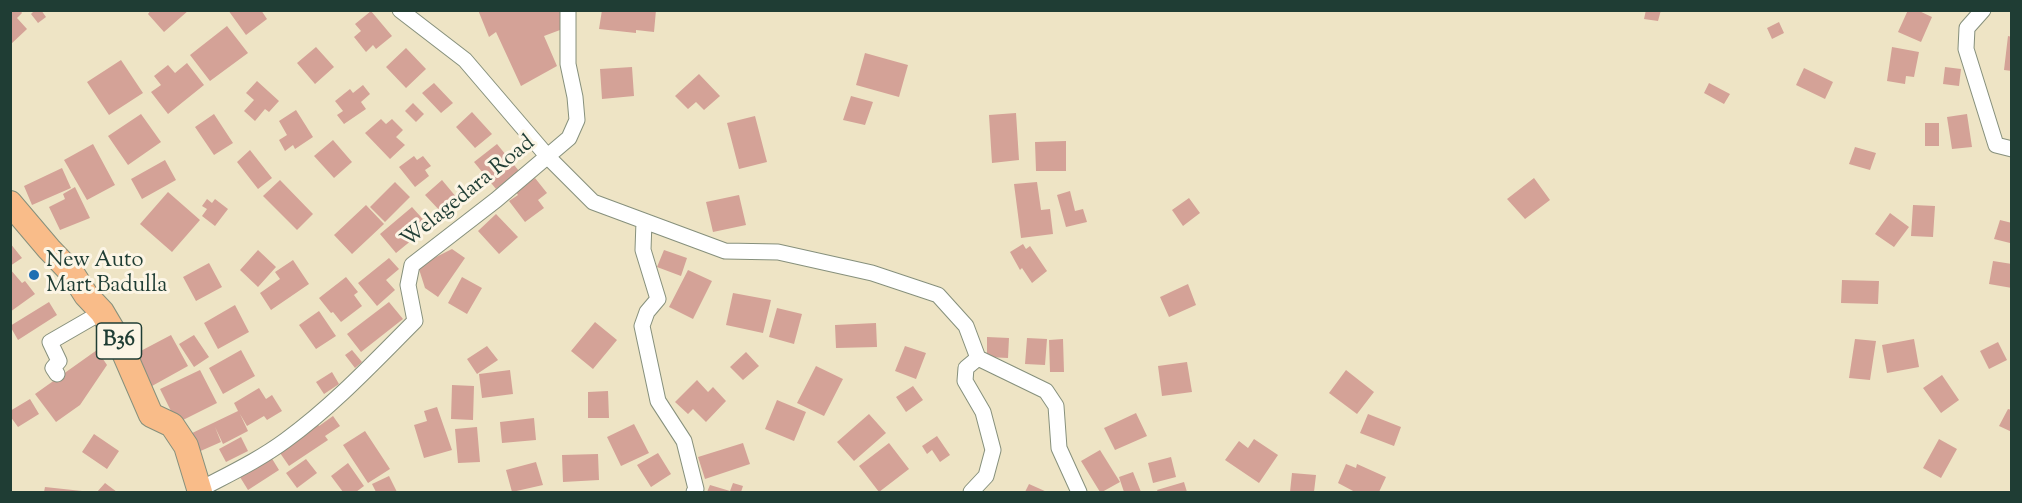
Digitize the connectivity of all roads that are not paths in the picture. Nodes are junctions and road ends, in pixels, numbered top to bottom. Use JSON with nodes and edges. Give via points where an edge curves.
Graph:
{"nodes":[{"id":1,"x":400,"y":10,"type":"edge"},
{"id":2,"x":568,"y":10,"type":"edge"},
{"id":3,"x":1983,"y":10,"type":"edge"},
{"id":4,"x":2012,"y":149,"type":"edge"},
{"id":5,"x":548,"y":157,"type":"junction"},
{"id":6,"x":10,"y":203,"type":"edge"},
{"id":7,"x":645,"y":221,"type":"junction"},
{"id":8,"x":102,"y":312,"type":"junction"},
{"id":9,"x":978,"y":358,"type":"junction"},
{"id":10,"x":57,"y":375,"type":"dead end"},
{"id":11,"x":199,"y":491,"type":"edge"},
{"id":12,"x":694,"y":492,"type":"edge"},
{"id":13,"x":971,"y":492,"type":"edge"},
{"id":14,"x":1079,"y":492,"type":"edge"}],
"edges":[{"from":1,"to":5,"type":"street","via":[[465,60]]},
{"from":2,"to":5,"type":"street","name":"Welagedara Road","via":[[568,64],[577,120],[569,138]]},
{"from":3,"to":4,"type":"street","via":[[1967,28],[1966,49],[1996,145]]},
{"from":5,"to":7,"type":"street","via":[[593,202]]},
{"from":5,"to":11,"type":"street","name":"Welagedara Road","via":[[412,265],[408,285],[415,321],[348,388],[288,439]]},
{"from":6,"to":8,"type":"main road","number":"B36"},
{"from":7,"to":9,"type":"street","via":[[725,251],[778,252],[872,273],[938,295],[966,326]]},
{"from":7,"to":12,"type":"street","via":[[643,250],[658,299],[642,326],[658,401],[684,441]]},
{"from":8,"to":10,"type":"street","via":[[50,342],[59,361],[53,368]]},
{"from":8,"to":11,"type":"main road","number":"B36","via":[[151,415],[172,425],[186,446]]},
{"from":9,"to":13,"type":"street","via":[[966,368],[965,381],[983,412],[993,450],[986,476]]},
{"from":9,"to":14,"type":"street","via":[[1046,391],[1056,406],[1059,448]]}]}
